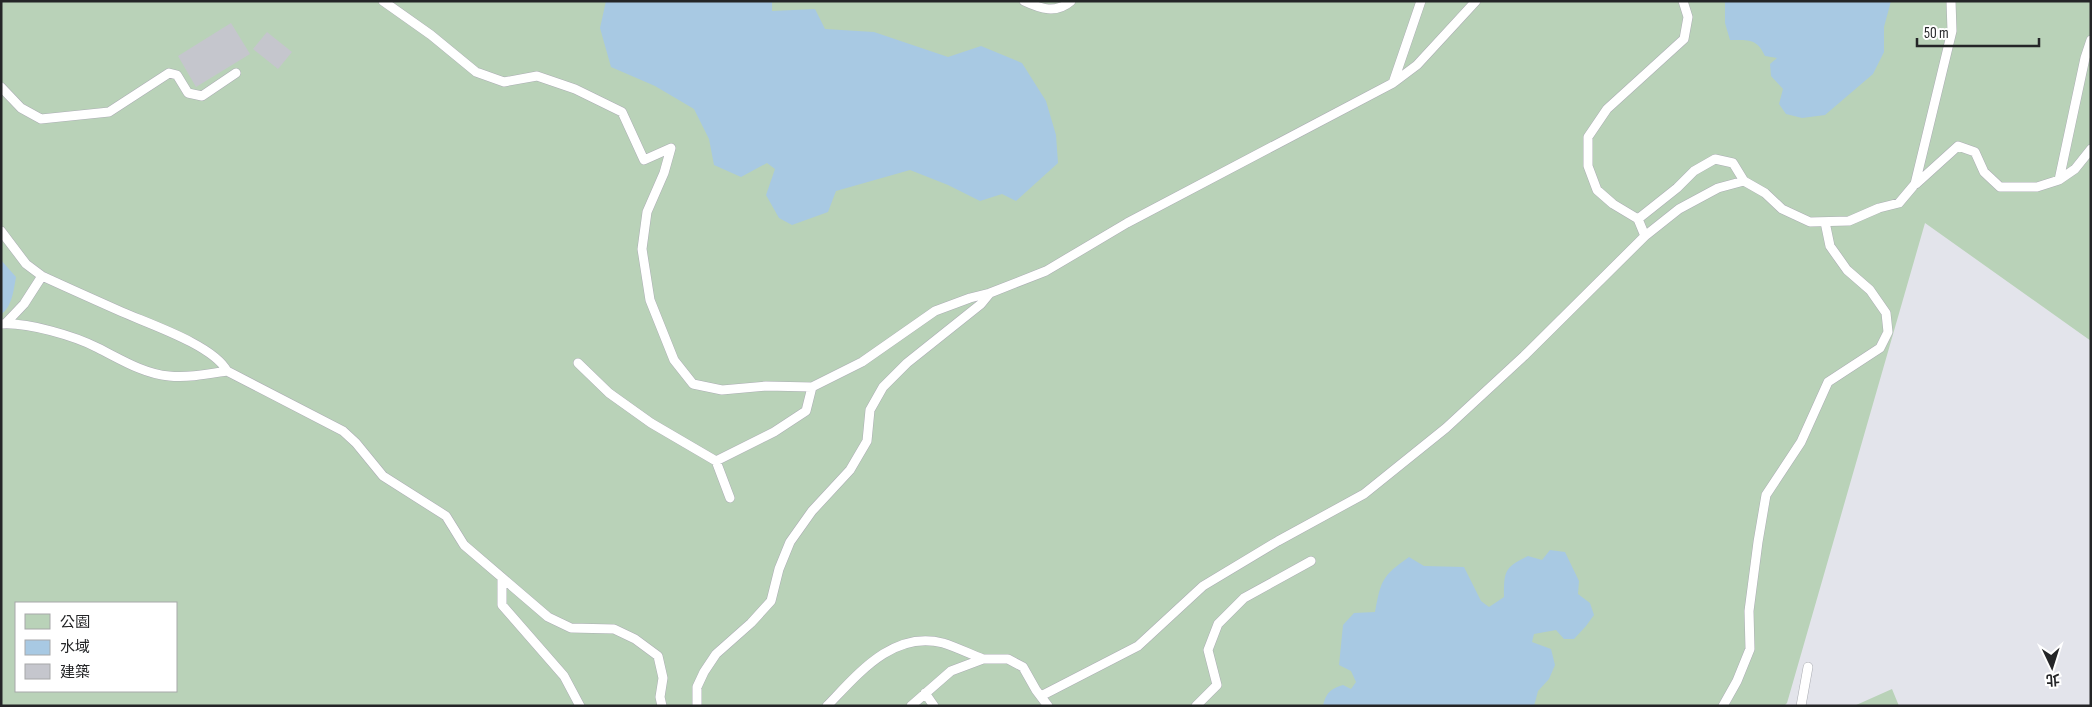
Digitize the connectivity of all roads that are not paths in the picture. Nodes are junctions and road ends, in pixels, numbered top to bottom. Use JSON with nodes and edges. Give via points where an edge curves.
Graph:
{"nodes":[{"id":1,"x":383,"y":1,"type":"edge"},
{"id":2,"x":1024,"y":1,"type":"edge"},
{"id":3,"x":1071,"y":1,"type":"edge"},
{"id":4,"x":1421,"y":1,"type":"edge"},
{"id":5,"x":1476,"y":1,"type":"edge"},
{"id":6,"x":1683,"y":1,"type":"edge"},
{"id":7,"x":1951,"y":1,"type":"edge"},
{"id":8,"x":2091,"y":40,"type":"edge"},
{"id":9,"x":236,"y":73,"type":"dead end"},
{"id":10,"x":1393,"y":83,"type":"junction"},
{"id":11,"x":1,"y":87,"type":"edge"},
{"id":12,"x":2091,"y":149,"type":"edge"},
{"id":13,"x":2059,"y":180,"type":"junction"},
{"id":14,"x":1744,"y":181,"type":"junction"},
{"id":15,"x":1915,"y":184,"type":"junction"},
{"id":16,"x":1638,"y":219,"type":"junction"},
{"id":17,"x":1825,"y":222,"type":"junction"},
{"id":18,"x":1,"y":231,"type":"edge"},
{"id":19,"x":1645,"y":236,"type":"junction"},
{"id":20,"x":42,"y":276,"type":"junction"},
{"id":21,"x":990,"y":293,"type":"junction"},
{"id":22,"x":3,"y":324,"type":"edge"},
{"id":23,"x":578,"y":363,"type":"dead end"},
{"id":24,"x":227,"y":371,"type":"junction"},
{"id":25,"x":812,"y":387,"type":"junction"},
{"id":26,"x":716,"y":460,"type":"junction"},
{"id":27,"x":730,"y":498,"type":"dead end"},
{"id":28,"x":1311,"y":561,"type":"dead end"},
{"id":29,"x":502,"y":578,"type":"junction"},
{"id":30,"x":983,"y":659,"type":"junction"},
{"id":31,"x":1808,"y":667,"type":"dead end"},
{"id":32,"x":925,"y":693,"type":"junction"},
{"id":33,"x":1041,"y":696,"type":"junction"},
{"id":34,"x":580,"y":706,"type":"edge"},
{"id":35,"x":662,"y":706,"type":"edge"},
{"id":36,"x":696,"y":706,"type":"edge"},
{"id":37,"x":827,"y":706,"type":"edge"},
{"id":38,"x":911,"y":706,"type":"edge"},
{"id":39,"x":934,"y":706,"type":"edge"},
{"id":40,"x":1048,"y":706,"type":"edge"},
{"id":41,"x":1196,"y":706,"type":"edge"},
{"id":42,"x":1723,"y":706,"type":"edge"},
{"id":43,"x":1801,"y":706,"type":"edge"}],
"edges":[{"from":1,"to":25,"type":"lane","via":[[476,72],[504,82],[537,76],[575,89],[622,112],[644,160],[671,148],[647,212],[642,249],[650,300],[674,360],[693,384],[722,390],[766,386]]},
{"from":2,"to":3,"type":"lane","via":[[1038,8],[1062,9]]},
{"from":4,"to":10,"type":"lane"},
{"from":5,"to":10,"type":"lane","via":[[1417,65]]},
{"from":6,"to":16,"type":"lane","via":[[1688,17],[1684,39],[1607,109],[1588,137],[1588,166],[1597,190]]},
{"from":7,"to":15,"type":"lane","via":[[1952,31]]},
{"from":8,"to":13,"type":"lane"},
{"from":9,"to":11,"type":"lane","via":[[202,96],[188,93],[177,75],[168,72],[109,112],[42,119],[21,108]]},
{"from":10,"to":21,"type":"lane","via":[[1127,223],[1046,271]]},
{"from":12,"to":13,"type":"lane","via":[[2075,168]]},
{"from":13,"to":15,"type":"lane","via":[[2037,187],[2000,187],[1984,172],[1975,152],[1958,146]]},
{"from":14,"to":16,"type":"lane","via":[[1733,163],[1715,159],[1694,171]]},
{"from":14,"to":17,"type":"lane","via":[[1765,193],[1782,209],[1810,222]]},
{"from":14,"to":19,"type":"lane","via":[[1718,188],[1679,209]]},
{"from":15,"to":17,"type":"lane","via":[[1899,204],[1879,208],[1848,221]]},
{"from":16,"to":19,"type":"lane"},
{"from":17,"to":42,"type":"lane","via":[[1830,246],[1886,313],[1888,332],[1880,348],[1828,382],[1801,442],[1766,495],[1749,611],[1750,649]]},
{"from":18,"to":20,"type":"lane","via":[[26,264]]},
{"from":19,"to":33,"type":"lane","via":[[1453,422],[1364,494],[1203,586],[1138,646]]},
{"from":20,"to":22,"type":"lane","via":[[24,304]]},
{"from":20,"to":24,"type":"lane","via":[[154,324],[222,362]]},
{"from":21,"to":25,"type":"lane","via":[[934,311],[862,362]]},
{"from":21,"to":36,"type":"lane","via":[[882,387],[870,410],[867,441],[863,448],[850,470],[812,511],[790,542],[779,568],[771,601],[716,654],[704,672]]},
{"from":22,"to":24,"type":"lane","via":[[63,334],[146,371],[169,376]]},
{"from":23,"to":26,"type":"lane","via":[[609,393],[651,423]]},
{"from":24,"to":29,"type":"lane","via":[[343,431],[383,476],[446,516],[464,545]]},
{"from":25,"to":26,"type":"lane","via":[[806,411],[774,432]]},
{"from":26,"to":27,"type":"lane"},
{"from":28,"to":41,"type":"lane","via":[[1244,598],[1218,624],[1208,650],[1216,685]]},
{"from":29,"to":34,"type":"lane","via":[[502,605],[564,676]]},
{"from":29,"to":35,"type":"lane","via":[[548,617],[571,628],[614,629],[658,656],[663,678]]},
{"from":30,"to":32,"type":"lane","via":[[951,671]]},
{"from":30,"to":33,"type":"lane","via":[[1008,659],[1023,667]]},
{"from":30,"to":37,"type":"lane","via":[[942,643],[908,641],[872,660]]},
{"from":31,"to":43,"type":"lane"},
{"from":32,"to":38,"type":"lane"},
{"from":32,"to":39,"type":"lane"},
{"from":33,"to":40,"type":"lane"}]}
